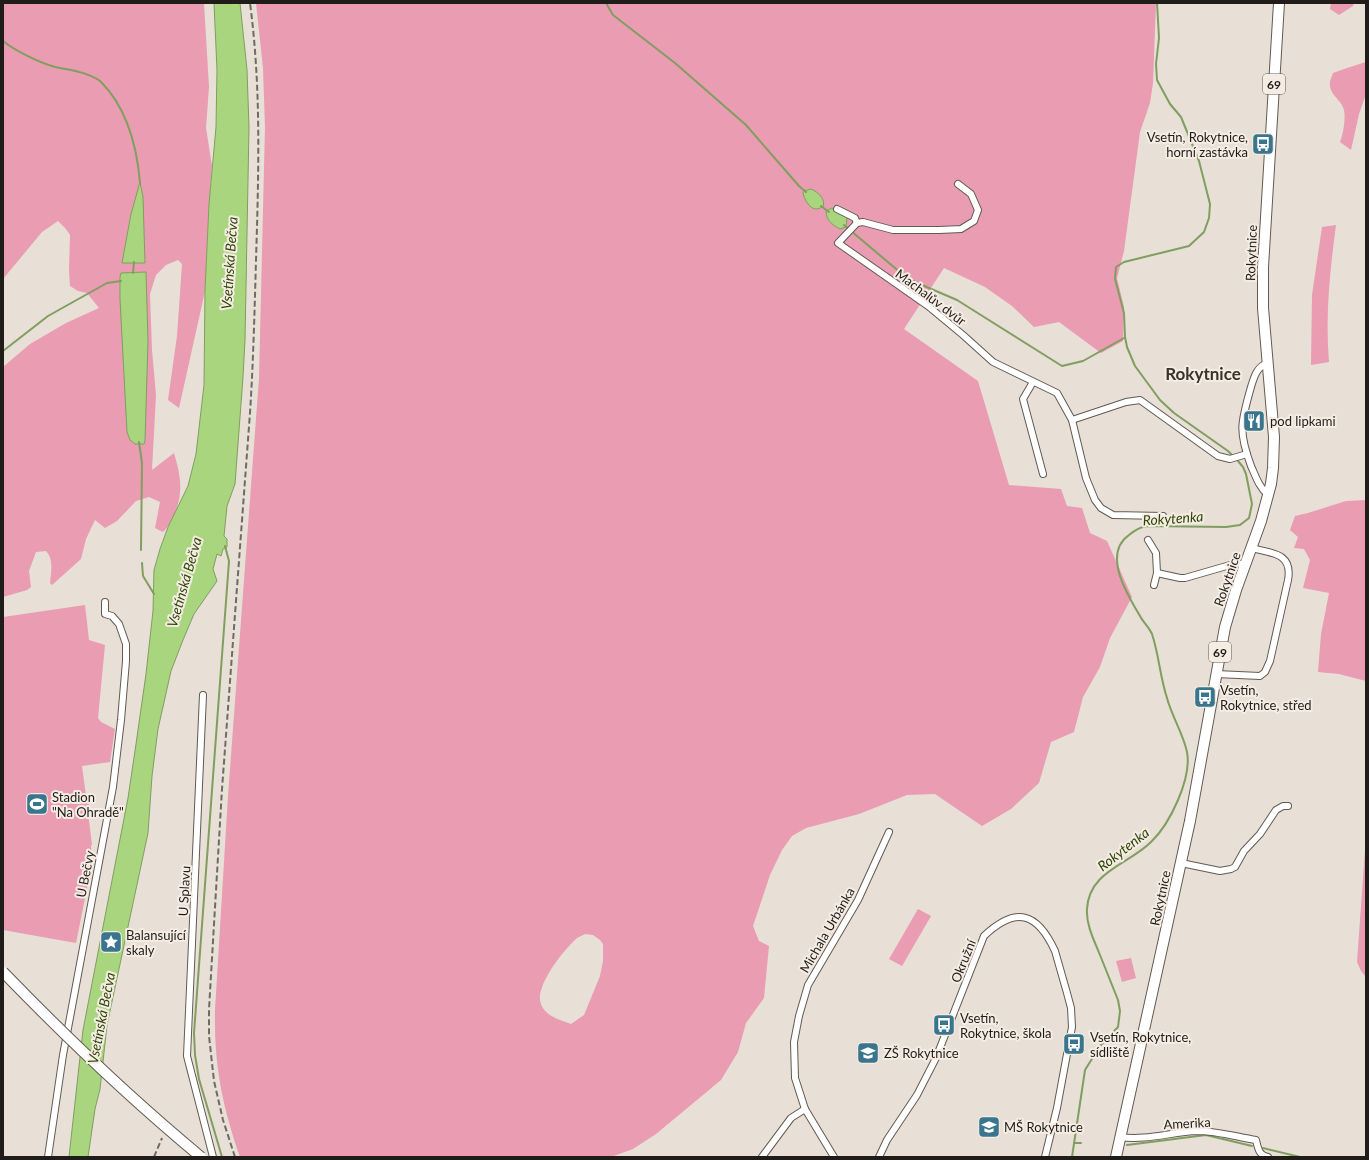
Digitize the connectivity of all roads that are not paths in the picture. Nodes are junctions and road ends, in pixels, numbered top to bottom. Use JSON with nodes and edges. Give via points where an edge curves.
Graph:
{"nodes":[{"id":1,"x":1279,"y":3,"type":"edge"},
{"id":2,"x":958,"y":184,"type":"dead end"},
{"id":3,"x":837,"y":209,"type":"dead end"},
{"id":4,"x":857,"y":223,"type":"junction"},
{"id":5,"x":1268,"y":364,"type":"junction"},
{"id":6,"x":1033,"y":382,"type":"junction"},
{"id":7,"x":1072,"y":420,"type":"junction"},
{"id":8,"x":1247,"y":454,"type":"junction"},
{"id":9,"x":1043,"y":474,"type":"dead end"},
{"id":10,"x":1268,"y":495,"type":"junction"},
{"id":11,"x":1163,"y":516,"type":"dead end"},
{"id":12,"x":1148,"y":540,"type":"dead end"},
{"id":13,"x":1251,"y":548,"type":"junction"},
{"id":14,"x":1245,"y":565,"type":"junction"},
{"id":15,"x":1157,"y":573,"type":"junction"},
{"id":16,"x":1154,"y":585,"type":"dead end"},
{"id":17,"x":105,"y":602,"type":"dead end"},
{"id":18,"x":1216,"y":674,"type":"junction"},
{"id":19,"x":203,"y":695,"type":"dead end"},
{"id":20,"x":1288,"y":806,"type":"dead end"},
{"id":21,"x":889,"y":832,"type":"dead end"},
{"id":22,"x":1181,"y":863,"type":"junction"},
{"id":23,"x":3,"y":972,"type":"edge"},
{"id":24,"x":805,"y":1109,"type":"junction"},
{"id":25,"x":1120,"y":1137,"type":"junction"},
{"id":26,"x":48,"y":1157,"type":"edge"},
{"id":27,"x":201,"y":1157,"type":"edge"},
{"id":28,"x":213,"y":1157,"type":"edge"},
{"id":29,"x":762,"y":1157,"type":"edge"},
{"id":30,"x":834,"y":1157,"type":"edge"},
{"id":31,"x":879,"y":1157,"type":"edge"},
{"id":32,"x":1045,"y":1157,"type":"edge"},
{"id":33,"x":1116,"y":1157,"type":"edge"},
{"id":34,"x":1268,"y":1157,"type":"edge"}],
"edges":[{"from":1,"to":5,"type":"main road","name":"Rokytnice","number":"69","via":[[1263,267],[1263,308]]},
{"from":2,"to":4,"type":"street","via":[[971,194],[978,210],[974,221],[961,229],[893,230],[863,222]]},
{"from":3,"to":4,"type":"street","via":[[855,218]]},
{"from":4,"to":6,"type":"street","name":"Machalův dvůr","via":[[838,243],[928,306],[993,362]]},
{"from":5,"to":8,"type":"street","via":[[1261,367],[1256,374],[1244,412],[1241,432]]},
{"from":5,"to":10,"type":"main road","name":"Rokytnice","number":"69","via":[[1274,437],[1273,468]]},
{"from":6,"to":7,"type":"street","name":"Machalův dvůr","via":[[1057,394]]},
{"from":6,"to":9,"type":"street","via":[[1023,399]]},
{"from":7,"to":8,"type":"street","via":[[1126,402],[1140,400],[1218,456],[1230,459]]},
{"from":7,"to":11,"type":"street","name":"Machalův dvůr","via":[[1086,478],[1100,508],[1114,515]]},
{"from":8,"to":10,"type":"street","via":[[1259,485]]},
{"from":10,"to":13,"type":"main road","name":"Rokytnice","number":"69","via":[[1262,521]]},
{"from":12,"to":15,"type":"street","via":[[1156,554]]},
{"from":13,"to":14,"type":"main road","name":"Rokytnice","number":"69"},
{"from":13,"to":18,"type":"street","via":[[1279,556],[1289,568],[1270,661],[1260,676]]},
{"from":14,"to":15,"type":"street","via":[[1237,563],[1185,578]]},
{"from":14,"to":18,"type":"main road","name":"Rokytnice","number":"69","via":[[1230,609]]},
{"from":15,"to":16,"type":"street"},
{"from":17,"to":26,"type":"street","name":"U Bečvy","via":[[105,614],[112,616],[119,624],[126,644],[122,720],[113,788],[63,1055]]},
{"from":18,"to":22,"type":"main road","name":"Rokytnice","number":"69"},
{"from":19,"to":28,"type":"street","name":"U Splavu","via":[[187,1056]]},
{"from":20,"to":22,"type":"street","via":[[1276,810],[1231,870],[1220,871]]},
{"from":21,"to":24,"type":"street","name":"Michala Urbánka","via":[[858,900],[808,986],[794,1045],[795,1078]]},
{"from":22,"to":25,"type":"main road","name":"Rokytnice","number":"69"},
{"from":23,"to":27,"type":"main road","bridge":true,"via":[[116,1084]]},
{"from":24,"to":29,"type":"street","via":[[791,1118]]},
{"from":24,"to":30,"type":"street","name":"Michala Urbánka"},
{"from":25,"to":33,"type":"main road","name":"Rokytnice","number":"69"},
{"from":25,"to":34,"type":"street","name":"Amerika","via":[[1214,1132],[1256,1140],[1258,1152]]},
{"from":31,"to":32,"type":"street","name":"Okružní","via":[[936,1058],[984,936],[1006,920],[1024,916],[1040,927],[1051,944],[1071,1008],[1072,1027],[1065,1070]]}]}
